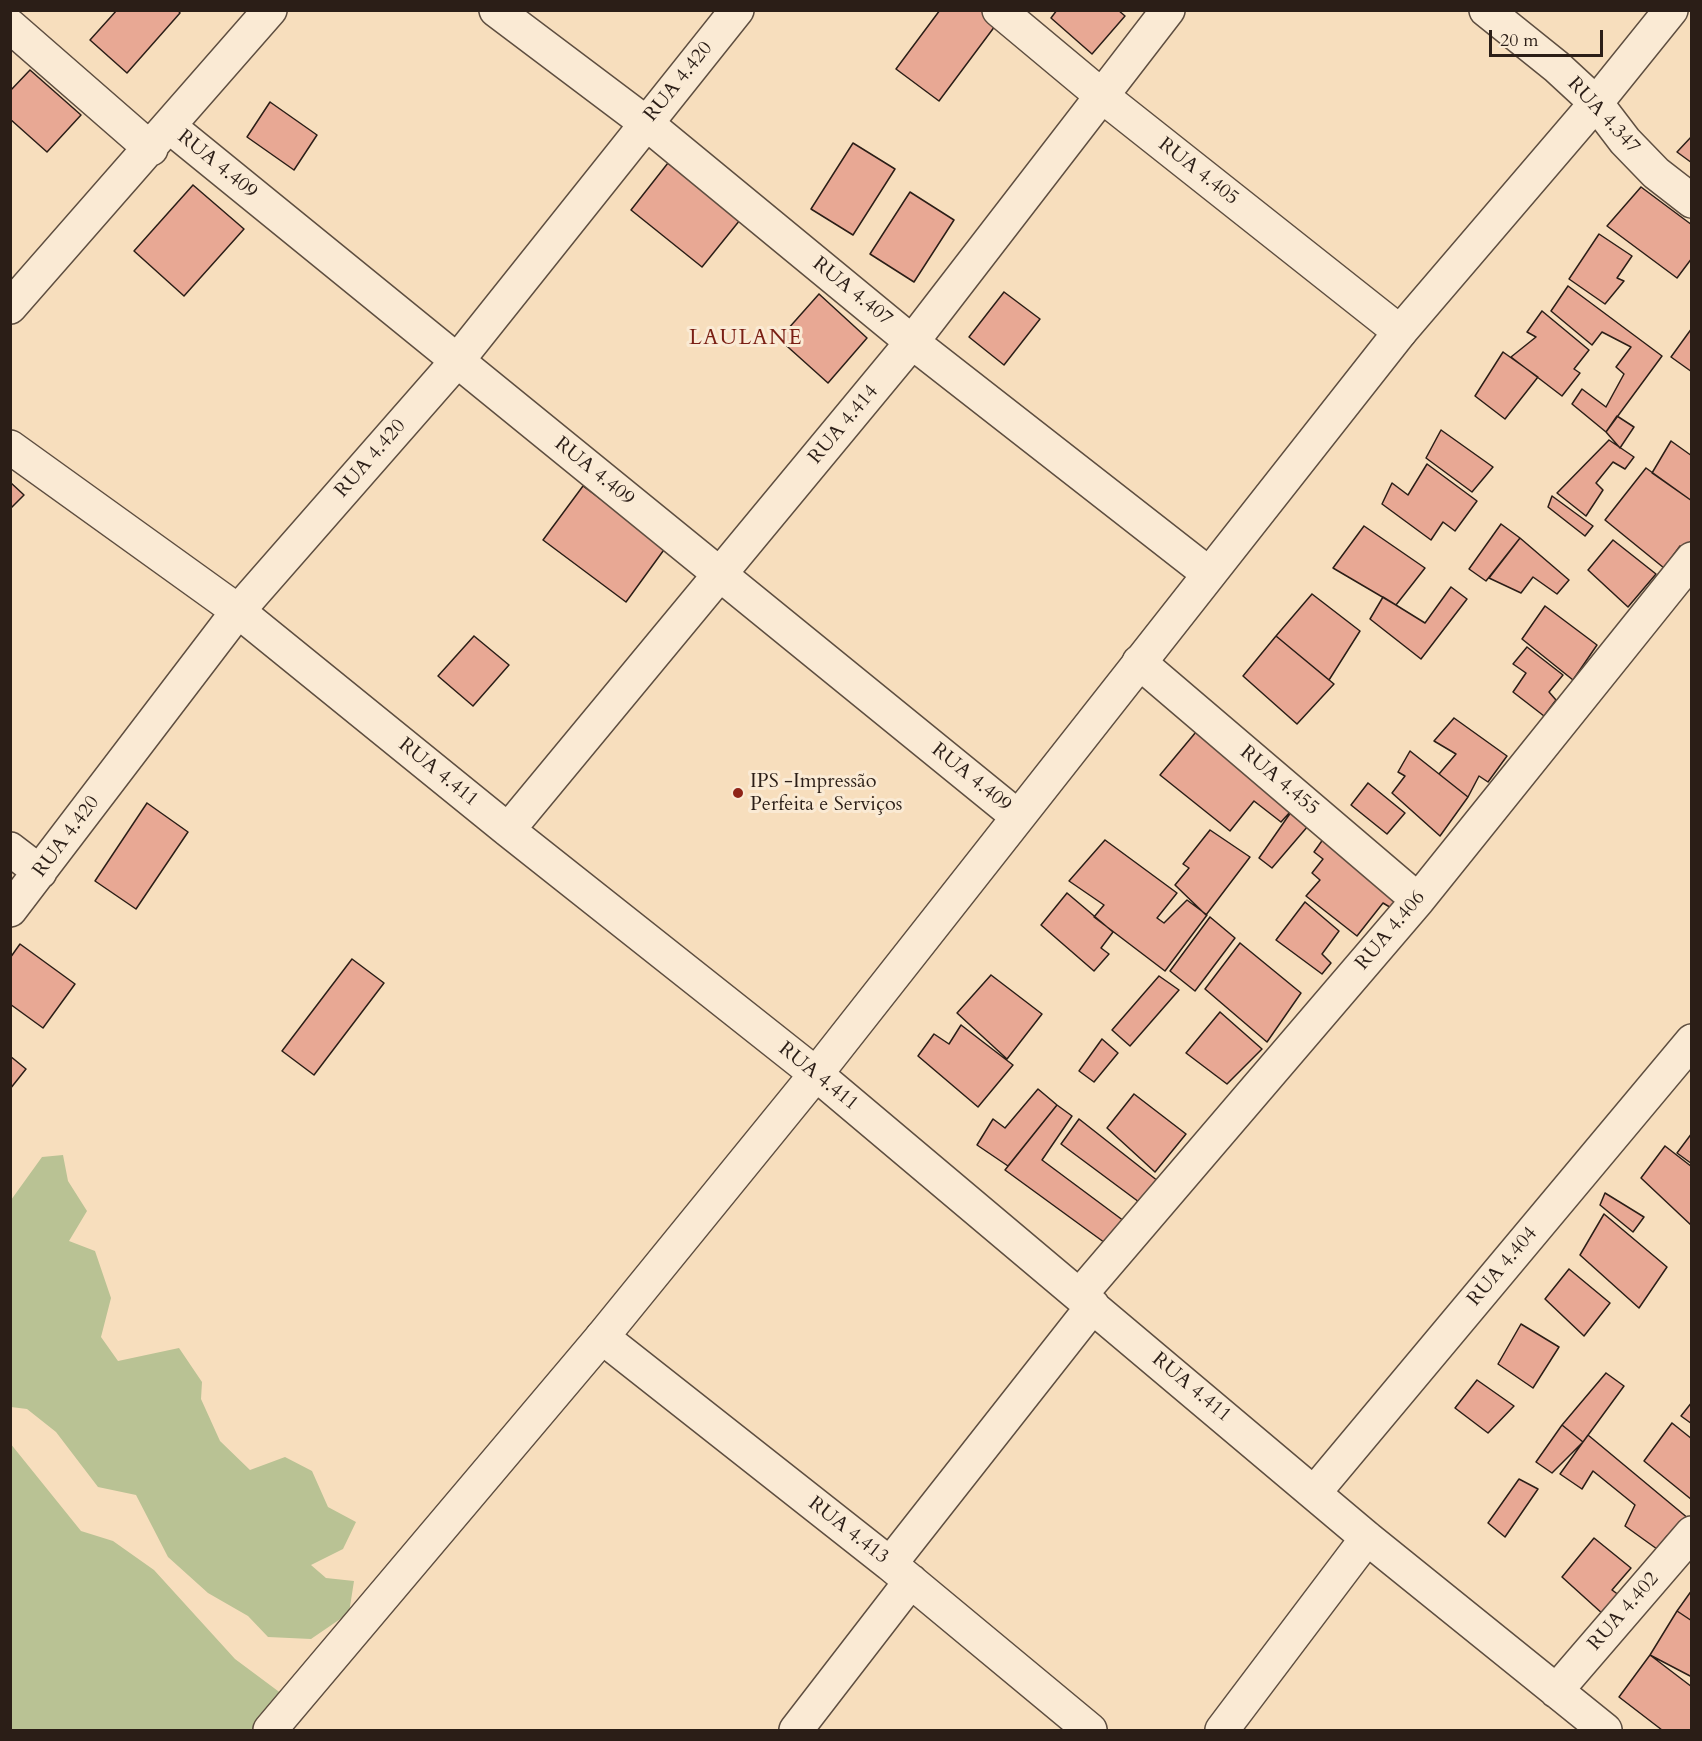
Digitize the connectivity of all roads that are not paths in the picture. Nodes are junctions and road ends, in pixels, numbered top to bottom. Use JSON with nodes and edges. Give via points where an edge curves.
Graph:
{"nodes":[{"id":1,"x":270,"y":10,"type":"edge"},
{"id":2,"x":496,"y":10,"type":"edge"},
{"id":3,"x":736,"y":10,"type":"edge"},
{"id":4,"x":999,"y":10,"type":"edge"},
{"id":5,"x":1168,"y":10,"type":"edge"},
{"id":6,"x":1486,"y":10,"type":"edge"},
{"id":7,"x":1671,"y":10,"type":"edge"},
{"id":8,"x":10,"y":27,"type":"edge"},
{"id":9,"x":1102,"y":96,"type":"junction"},
{"id":10,"x":1596,"y":103,"type":"junction"},
{"id":11,"x":646,"y":123,"type":"junction"},
{"id":12,"x":161,"y":138,"type":"junction"},
{"id":13,"x":1692,"y":201,"type":"edge"},
{"id":14,"x":10,"y":307,"type":"edge"},
{"id":15,"x":1400,"y":332,"type":"junction"},
{"id":16,"x":912,"y":342,"type":"junction"},
{"id":17,"x":457,"y":361,"type":"junction"},
{"id":18,"x":10,"y":447,"type":"edge"},
{"id":19,"x":1692,"y":559,"type":"edge"},
{"id":20,"x":720,"y":574,"type":"junction"},
{"id":21,"x":1209,"y":574,"type":"junction"},
{"id":22,"x":238,"y":611,"type":"junction"},
{"id":23,"x":1139,"y":662,"type":"junction"},
{"id":24,"x":1017,"y":816,"type":"junction"},
{"id":25,"x":508,"y":830,"type":"junction"},
{"id":26,"x":10,"y":849,"type":"edge"},
{"id":27,"x":40,"y":873,"type":"junction"},
{"id":28,"x":1418,"y":900,"type":"junction"},
{"id":29,"x":10,"y":910,"type":"edge"},
{"id":30,"x":1692,"y":1041,"type":"edge"},
{"id":31,"x":816,"y":1074,"type":"junction"},
{"id":32,"x":1087,"y":1300,"type":"junction"},
{"id":33,"x":602,"y":1337,"type":"junction"},
{"id":34,"x":1314,"y":1493,"type":"junction"},
{"id":35,"x":1692,"y":1533,"type":"edge"},
{"id":36,"x":1367,"y":1538,"type":"junction"},
{"id":37,"x":900,"y":1572,"type":"junction"},
{"id":38,"x":1556,"y":1691,"type":"junction"},
{"id":39,"x":270,"y":1731,"type":"edge"},
{"id":40,"x":796,"y":1731,"type":"edge"},
{"id":41,"x":1090,"y":1731,"type":"edge"},
{"id":42,"x":1222,"y":1731,"type":"edge"},
{"id":43,"x":1605,"y":1731,"type":"edge"}],
"edges":[{"from":1,"to":12,"type":"street"},
{"from":2,"to":11,"type":"street","name":"RUA 4.407"},
{"from":3,"to":11,"type":"street","name":"RUA 4.420"},
{"from":4,"to":9,"type":"street","name":"RUA 4.405"},
{"from":5,"to":9,"type":"street","name":"RUA 4.414"},
{"from":6,"to":10,"type":"street","name":"RUA 4.347"},
{"from":7,"to":10,"type":"street"},
{"from":8,"to":12,"type":"street","name":"RUA 4.409"},
{"from":9,"to":15,"type":"street","name":"RUA 4.405"},
{"from":9,"to":16,"type":"street","name":"RUA 4.414"},
{"from":10,"to":13,"type":"street","name":"RUA 4.347","via":[[1648,165]]},
{"from":10,"to":15,"type":"street"},
{"from":11,"to":16,"type":"street","name":"RUA 4.407"},
{"from":11,"to":17,"type":"street","name":"RUA 4.420"},
{"from":12,"to":14,"type":"street"},
{"from":12,"to":17,"type":"street","name":"RUA 4.409"},
{"from":15,"to":21,"type":"street"},
{"from":16,"to":20,"type":"street","name":"RUA 4.414"},
{"from":16,"to":21,"type":"street","name":"RUA 4.407"},
{"from":17,"to":20,"type":"street","name":"RUA 4.409"},
{"from":17,"to":22,"type":"street","name":"RUA 4.420"},
{"from":18,"to":22,"type":"street","name":"RUA 4.411"},
{"from":19,"to":28,"type":"street","name":"RUA 4.406"},
{"from":20,"to":24,"type":"street","name":"RUA 4.409"},
{"from":20,"to":25,"type":"street","name":"RUA 4.414"},
{"from":21,"to":23,"type":"street"},
{"from":22,"to":25,"type":"street","name":"RUA 4.411"},
{"from":22,"to":27,"type":"street","name":"RUA 4.420"},
{"from":23,"to":24,"type":"street"},
{"from":23,"to":28,"type":"street","name":"RUA 4.455"},
{"from":24,"to":31,"type":"street"},
{"from":25,"to":31,"type":"street","name":"RUA 4.411"},
{"from":26,"to":27,"type":"street"},
{"from":27,"to":29,"type":"street","name":"RUA 4.420"},
{"from":28,"to":32,"type":"street","name":"RUA 4.406"},
{"from":30,"to":34,"type":"street","name":"RUA 4.404"},
{"from":31,"to":32,"type":"street","name":"RUA 4.411"},
{"from":31,"to":33,"type":"street"},
{"from":32,"to":34,"type":"street","name":"RUA 4.411"},
{"from":32,"to":37,"type":"street","name":"RUA 4.406"},
{"from":33,"to":37,"type":"street","name":"RUA 4.413"},
{"from":33,"to":39,"type":"street"},
{"from":34,"to":36,"type":"street","name":"RUA 4.411"},
{"from":35,"to":38,"type":"street","name":"RUA 4.402"},
{"from":36,"to":38,"type":"street","name":"RUA 4.411"},
{"from":36,"to":42,"type":"street"},
{"from":37,"to":40,"type":"street","name":"RUA 4.406"},
{"from":37,"to":41,"type":"street","name":"RUA 4.413"},
{"from":38,"to":43,"type":"street","name":"RUA 4.411"}]}
